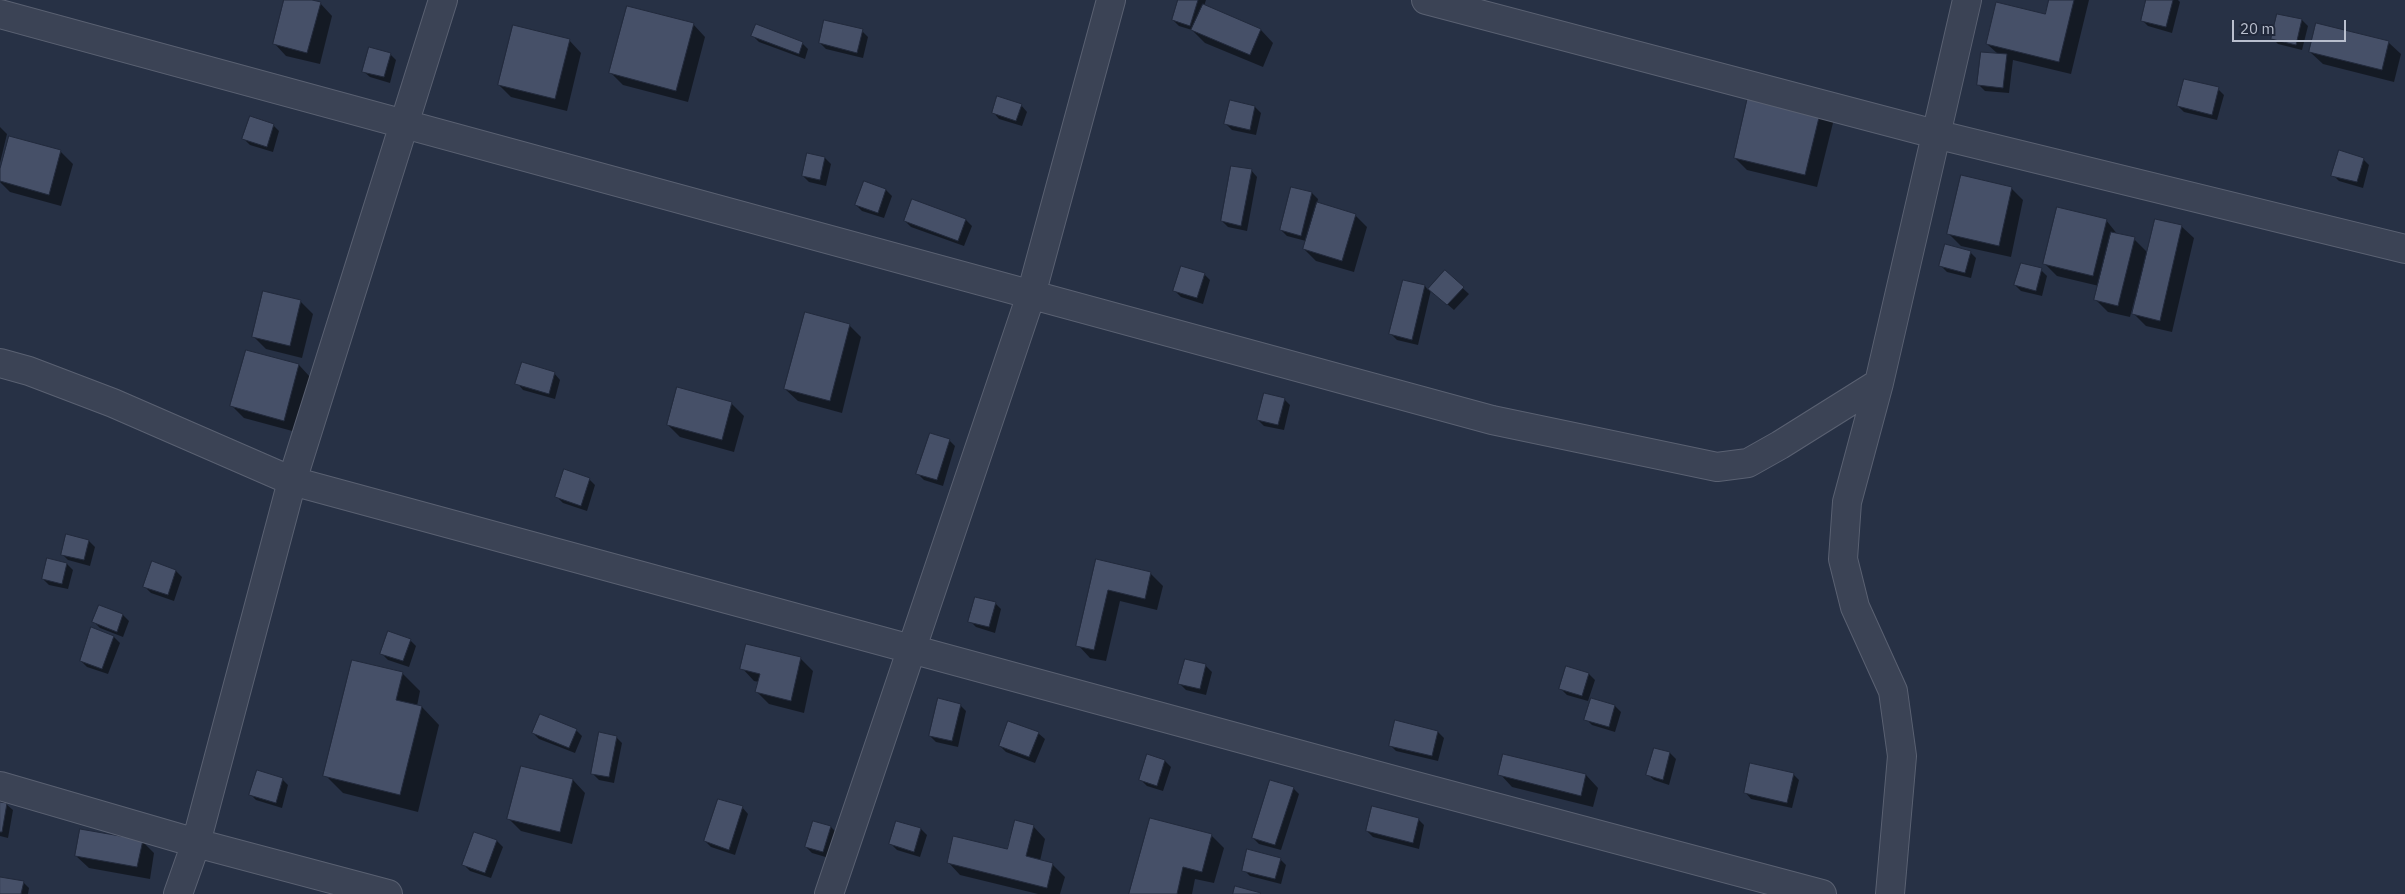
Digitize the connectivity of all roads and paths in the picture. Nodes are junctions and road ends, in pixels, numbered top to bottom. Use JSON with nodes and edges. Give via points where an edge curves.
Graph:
{"nodes":[{"id":1,"x":443,"y":0,"type":"edge"},
{"id":2,"x":1111,"y":0,"type":"edge"},
{"id":3,"x":1426,"y":0,"type":"edge"},
{"id":4,"x":1967,"y":0,"type":"edge"},
{"id":5,"x":0,"y":14,"type":"edge"},
{"id":6,"x":405,"y":124,"type":"junction"},
{"id":7,"x":1935,"y":134,"type":"junction"},
{"id":8,"x":2405,"y":249,"type":"edge"},
{"id":9,"x":1031,"y":295,"type":"junction"},
{"id":10,"x":0,"y":363,"type":"edge"},
{"id":11,"x":1879,"y":383,"type":"junction"},
{"id":12,"x":292,"y":481,"type":"junction"},
{"id":13,"x":913,"y":650,"type":"junction"},
{"id":14,"x":0,"y":786,"type":"edge"},
{"id":15,"x":196,"y":843,"type":"junction"},
{"id":16,"x":178,"y":894,"type":"edge"},
{"id":17,"x":388,"y":894,"type":"edge"},
{"id":18,"x":829,"y":894,"type":"edge"},
{"id":19,"x":1822,"y":894,"type":"edge"},
{"id":20,"x":1890,"y":894,"type":"edge"}],
"edges":[{"from":1,"to":6,"type":"street"},
{"from":2,"to":9,"type":"street"},
{"from":3,"to":7,"type":"street"},
{"from":4,"to":7,"type":"street"},
{"from":5,"to":6,"type":"street"},
{"from":6,"to":9,"type":"street"},
{"from":6,"to":12,"type":"street"},
{"from":7,"to":8,"type":"street"},
{"from":7,"to":11,"type":"street"},
{"from":9,"to":11,"type":"street","via":[[1492,420],[1717,467],[1748,462],[1780,446]]},
{"from":9,"to":13,"type":"street"},
{"from":10,"to":12,"type":"street","via":[[113,402]]},
{"from":11,"to":20,"type":"street","via":[[1847,502],[1843,559],[1855,607],[1893,691],[1902,756]]},
{"from":12,"to":13,"type":"street"},
{"from":12,"to":15,"type":"street"},
{"from":13,"to":18,"type":"street"},
{"from":13,"to":19,"type":"street"},
{"from":14,"to":15,"type":"street"},
{"from":15,"to":16,"type":"street"},
{"from":15,"to":17,"type":"street"}]}
